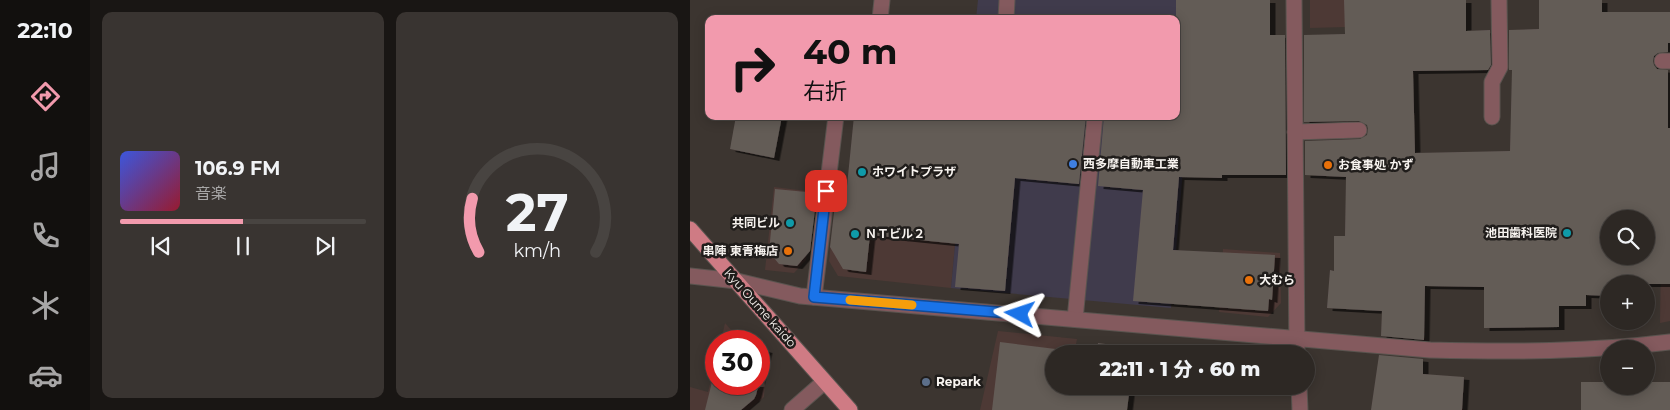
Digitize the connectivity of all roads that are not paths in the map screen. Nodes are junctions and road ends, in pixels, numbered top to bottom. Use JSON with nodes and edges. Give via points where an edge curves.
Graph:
{"nodes":[{"id":1,"x":882,"y":0,"type":"edge"},
{"id":2,"x":1007,"y":0,"type":"edge"},
{"id":3,"x":1294,"y":0,"type":"edge"},
{"id":4,"x":1499,"y":0,"type":"edge"},
{"id":5,"x":880,"y":15,"type":"edge"},
{"id":6,"x":1006,"y":15,"type":"edge"},
{"id":7,"x":1492,"y":117,"type":"dead end"},
{"id":8,"x":836,"y":120,"type":"edge"},
{"id":9,"x":1095,"y":120,"type":"edge"},
{"id":10,"x":1359,"y":130,"type":"dead end"},
{"id":11,"x":1295,"y":132,"type":"junction"},
{"id":12,"x":690,"y":229,"type":"edge"},
{"id":13,"x":690,"y":276,"type":"edge"},
{"id":14,"x":737,"y":281,"type":"junction"},
{"id":15,"x":814,"y":297,"type":"junction"},
{"id":16,"x":1075,"y":319,"type":"junction"},
{"id":17,"x":1670,"y":342,"type":"edge"},
{"id":18,"x":1289,"y":345,"type":"edge"},
{"id":19,"x":1297,"y":345,"type":"edge"},
{"id":20,"x":1315,"y":347,"type":"edge"},
{"id":21,"x":824,"y":382,"type":"junction"},
{"id":22,"x":1299,"y":395,"type":"edge"},
{"id":23,"x":792,"y":410,"type":"edge"},
{"id":24,"x":850,"y":410,"type":"edge"},
{"id":25,"x":1300,"y":410,"type":"edge"}],
"edges":[{"from":1,"to":5,"type":"street"},
{"from":2,"to":6,"type":"street"},
{"from":3,"to":11,"type":"street"},
{"from":4,"to":7,"type":"street","via":[[1500,67],[1492,82]]},
{"from":8,"to":15,"type":"street"},
{"from":9,"to":16,"type":"street"},
{"from":10,"to":11,"type":"street"},
{"from":11,"to":19,"type":"street"},
{"from":12,"to":14,"type":"main road","name":"Kyu Oume kaido"},
{"from":13,"to":14,"type":"street"},
{"from":14,"to":15,"type":"street"},
{"from":14,"to":21,"type":"main road","name":"Kyu Oume kaido"},
{"from":15,"to":16,"type":"street"},
{"from":16,"to":18,"type":"street"},
{"from":17,"to":20,"type":"street","via":[[1570,351],[1495,352]]},
{"from":21,"to":23,"type":"street"},
{"from":21,"to":24,"type":"main road","name":"Kyu Oume kaido"},
{"from":22,"to":25,"type":"street"}]}
